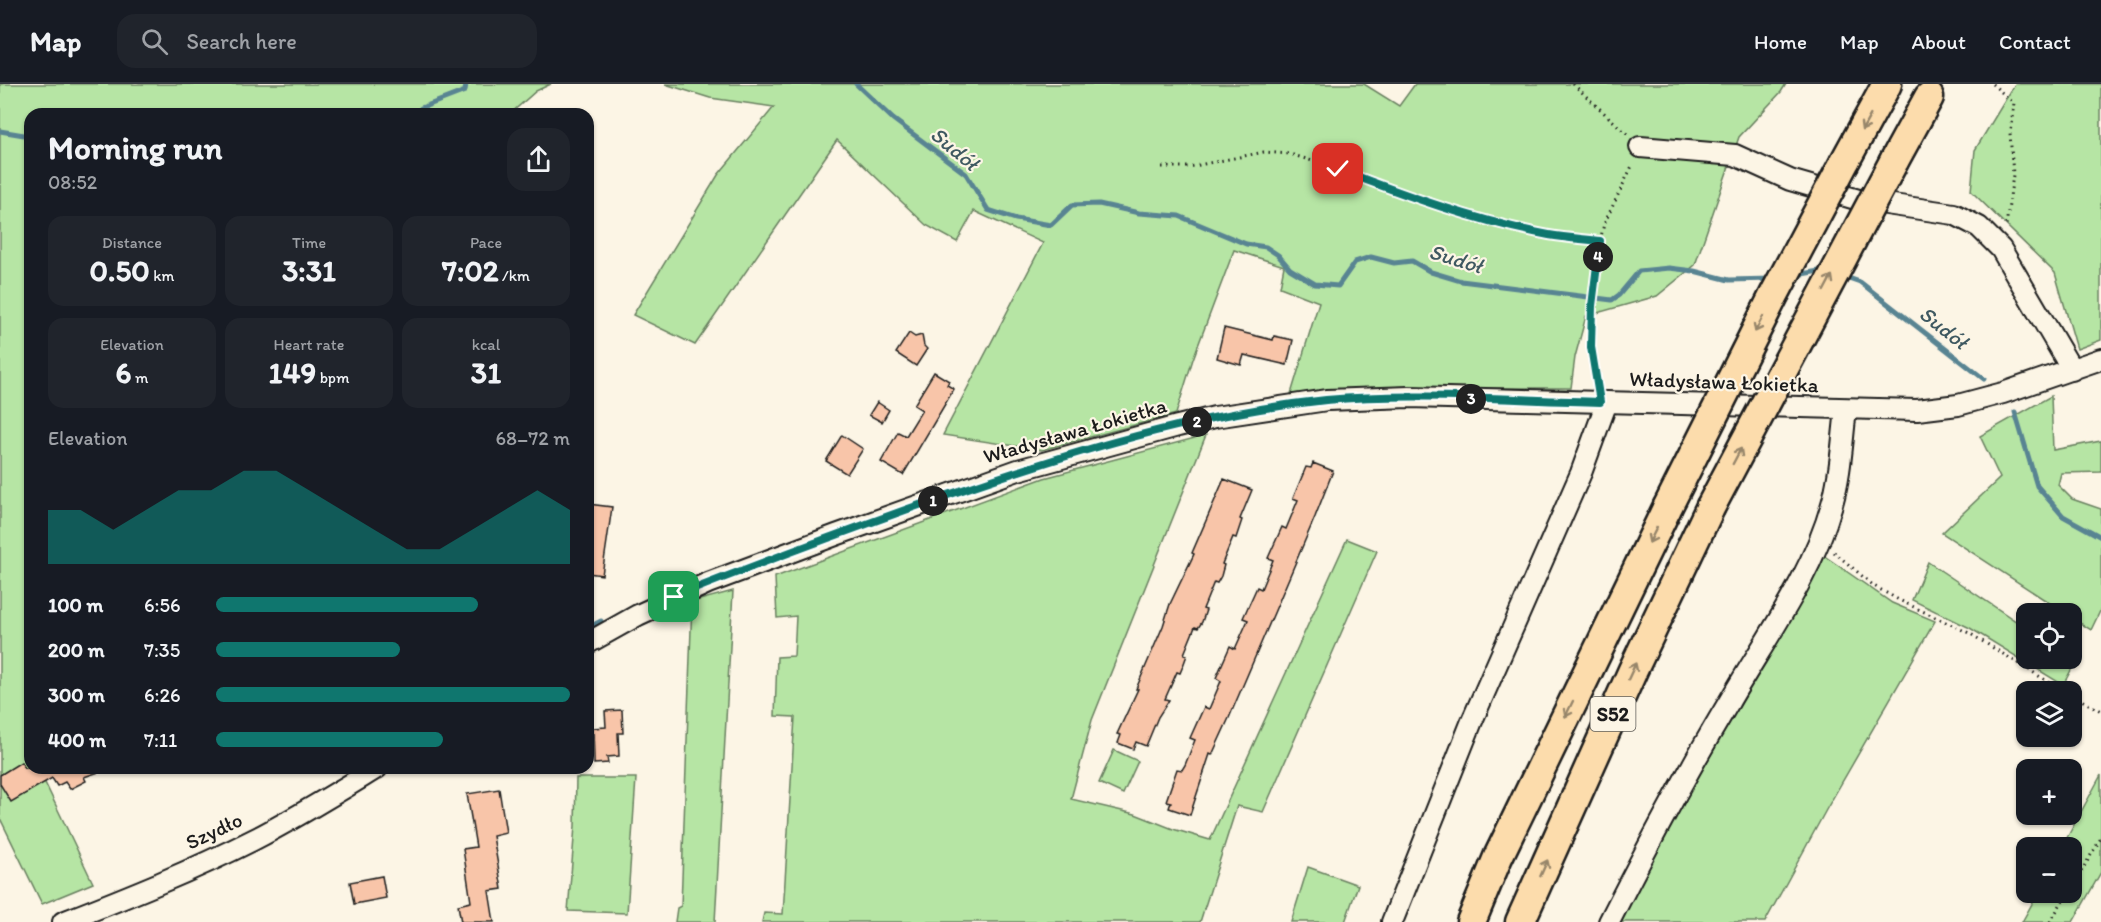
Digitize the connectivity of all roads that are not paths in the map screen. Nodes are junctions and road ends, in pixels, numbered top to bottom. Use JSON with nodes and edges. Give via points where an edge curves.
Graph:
{"nodes":[{"id":1,"x":1887,"y":84,"type":"edge"},
{"id":2,"x":1929,"y":97,"type":"dead end"},
{"id":3,"x":1640,"y":147,"type":"road end"},
{"id":4,"x":2101,"y":359,"type":"edge"},
{"id":5,"x":2072,"y":370,"type":"junction"},
{"id":6,"x":1603,"y":402,"type":"junction"},
{"id":7,"x":1846,"y":410,"type":"junction"},
{"id":8,"x":594,"y":640,"type":"edge"},
{"id":9,"x":367,"y":774,"type":"edge"},
{"id":10,"x":63,"y":922,"type":"edge"},
{"id":11,"x":1392,"y":922,"type":"edge"},
{"id":12,"x":1471,"y":922,"type":"edge"},
{"id":13,"x":1520,"y":922,"type":"edge"},
{"id":14,"x":1609,"y":922,"type":"edge"}],
"edges":[{"from":1,"to":12,"type":"highway","number":"S52","one_way":true,"bridge":true,"via":[[1768,305],[1667,508],[1498,857]]},
{"from":13,"to":2,"type":"highway","number":"S52","one_way":true,"bridge":true,"via":[[1710,508]]},
{"from":3,"to":5,"type":"street","via":[[1736,155],[1790,180],[1858,200],[1954,213],[1979,228],[2001,249]]},
{"from":4,"to":5,"type":"street","name":"Władysława Łokietka"},
{"from":5,"to":7,"type":"street","name":"Władysława Łokietka","via":[[1958,405],[1917,410]]},
{"from":6,"to":7,"type":"street","name":"Władysława Łokietka"},
{"from":6,"to":8,"type":"street","name":"Władysława Łokietka","via":[[1409,397],[1327,400],[1215,417],[1018,470],[836,535],[674,597]]},
{"from":6,"to":11,"type":"street","via":[[1581,472],[1472,721]]},
{"from":7,"to":14,"type":"street","via":[[1833,504],[1799,584],[1662,818]]},
{"from":9,"to":10,"type":"street","name":"Szydło","via":[[253,840]]}]}
